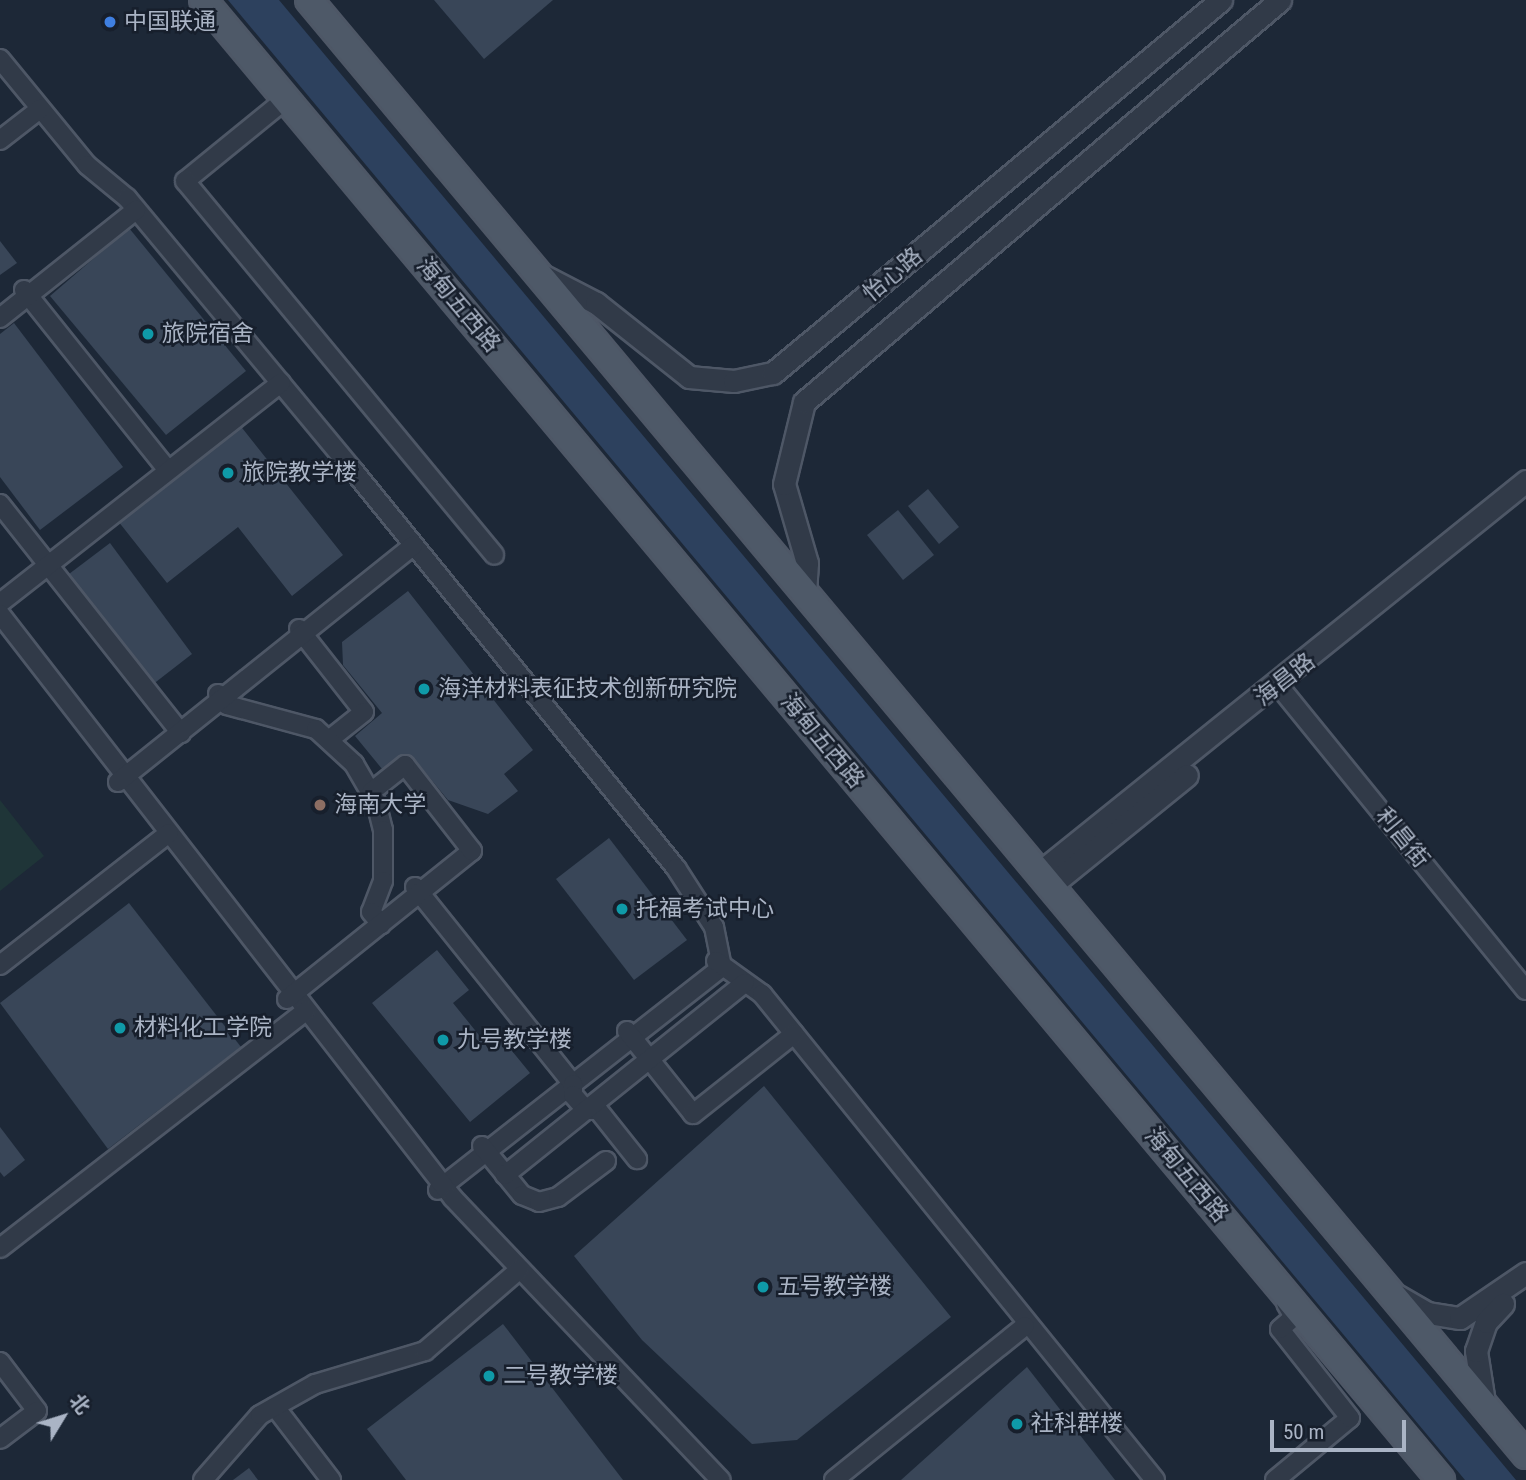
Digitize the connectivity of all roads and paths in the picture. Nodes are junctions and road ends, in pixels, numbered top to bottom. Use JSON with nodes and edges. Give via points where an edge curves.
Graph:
{"nodes":[{"id":1,"x":203,"y":0,"type":"edge"},
{"id":2,"x":309,"y":0,"type":"edge"},
{"id":3,"x":1221,"y":0,"type":"edge"},
{"id":4,"x":1280,"y":0,"type":"edge"},
{"id":5,"x":0,"y":59,"type":"edge"},
{"id":6,"x":0,"y":68,"type":"edge"},
{"id":7,"x":286,"y":99,"type":"junction"},
{"id":8,"x":35,"y":107,"type":"junction"},
{"id":9,"x":0,"y":130,"type":"edge"},
{"id":10,"x":0,"y":140,"type":"edge"},
{"id":11,"x":132,"y":209,"type":"junction"},
{"id":12,"x":536,"y":272,"type":"junction"},
{"id":13,"x":24,"y":295,"type":"junction"},
{"id":14,"x":0,"y":310,"type":"edge"},
{"id":15,"x":0,"y":318,"type":"edge"},
{"id":16,"x":276,"y":383,"type":"junction"},
{"id":17,"x":163,"y":469,"type":"junction"},
{"id":18,"x":1526,"y":481,"type":"edge"},
{"id":19,"x":1526,"y":492,"type":"edge"},
{"id":20,"x":0,"y":504,"type":"edge"},
{"id":21,"x":0,"y":517,"type":"edge"},
{"id":22,"x":408,"y":545,"type":"junction"},
{"id":23,"x":494,"y":555,"type":"dead end"},
{"id":24,"x":43,"y":565,"type":"junction"},
{"id":25,"x":805,"y":592,"type":"junction"},
{"id":26,"x":0,"y":596,"type":"edge"},
{"id":27,"x":0,"y":603,"type":"edge"},
{"id":28,"x":0,"y":614,"type":"edge"},
{"id":29,"x":0,"y":631,"type":"edge"},
{"id":30,"x":301,"y":631,"type":"junction"},
{"id":31,"x":1282,"y":691,"type":"junction"},
{"id":32,"x":220,"y":697,"type":"junction"},
{"id":33,"x":176,"y":732,"type":"junction"},
{"id":34,"x":330,"y":739,"type":"junction"},
{"id":35,"x":120,"y":777,"type":"junction"},
{"id":36,"x":371,"y":792,"type":"junction"},
{"id":37,"x":164,"y":833,"type":"junction"},
{"id":38,"x":1045,"y":880,"type":"junction"},
{"id":39,"x":420,"y":888,"type":"junction"},
{"id":40,"x":378,"y":921,"type":"junction"},
{"id":41,"x":0,"y":956,"type":"edge"},
{"id":42,"x":0,"y":965,"type":"edge"},
{"id":43,"x":716,"y":967,"type":"junction"},
{"id":44,"x":743,"y":985,"type":"junction"},
{"id":45,"x":1526,"y":990,"type":"edge"},
{"id":46,"x":288,"y":993,"type":"junction"},
{"id":47,"x":303,"y":1014,"type":"junction"},
{"id":48,"x":630,"y":1034,"type":"junction"},
{"id":49,"x":792,"y":1037,"type":"junction"},
{"id":50,"x":649,"y":1059,"type":"junction"},
{"id":51,"x":574,"y":1079,"type":"junction"},
{"id":52,"x":586,"y":1110,"type":"junction"},
{"id":53,"x":484,"y":1149,"type":"junction"},
{"id":54,"x":637,"y":1159,"type":"dead end"},
{"id":55,"x":606,"y":1161,"type":"dead end"},
{"id":56,"x":505,"y":1175,"type":"junction"},
{"id":57,"x":438,"y":1185,"type":"junction"},
{"id":58,"x":0,"y":1248,"type":"edge"},
{"id":59,"x":518,"y":1272,"type":"junction"},
{"id":60,"x":1526,"y":1273,"type":"edge"},
{"id":61,"x":1270,"y":1276,"type":"junction"},
{"id":62,"x":1526,"y":1285,"type":"edge"},
{"id":63,"x":1390,"y":1291,"type":"junction"},
{"id":64,"x":1023,"y":1328,"type":"junction"},
{"id":65,"x":0,"y":1362,"type":"edge"},
{"id":66,"x":275,"y":1407,"type":"junction"},
{"id":67,"x":1486,"y":1407,"type":"junction"},
{"id":68,"x":0,"y":1439,"type":"edge"},
{"id":69,"x":1526,"y":1455,"type":"edge"},
{"id":70,"x":203,"y":1480,"type":"edge"},
{"id":71,"x":331,"y":1480,"type":"edge"},
{"id":72,"x":711,"y":1480,"type":"edge"},
{"id":73,"x":721,"y":1480,"type":"edge"},
{"id":74,"x":834,"y":1480,"type":"edge"},
{"id":75,"x":1146,"y":1480,"type":"edge"},
{"id":76,"x":1155,"y":1480,"type":"edge"},
{"id":77,"x":1275,"y":1480,"type":"edge"},
{"id":78,"x":1441,"y":1480,"type":"edge"}],
"edges":[{"from":1,"to":7,"type":"main road","name":"海甸五西路"},
{"from":2,"to":12,"type":"main road"},
{"from":3,"to":12,"type":"street","name":"怡心路","via":[[774,373],[734,382],[689,377],[596,303]]},
{"from":4,"to":25,"type":"street","name":"怡心路","via":[[804,402],[784,484],[807,563]]},
{"from":5,"to":8,"type":"street"},
{"from":6,"to":8,"type":"street"},
{"from":7,"to":23,"type":"street","via":[[185,181]]},
{"from":7,"to":61,"type":"main road","name":"海甸五西路"},
{"from":8,"to":9,"type":"street"},
{"from":8,"to":10,"type":"street"},
{"from":8,"to":11,"type":"street"},
{"from":11,"to":13,"type":"street"},
{"from":11,"to":16,"type":"street"},
{"from":12,"to":25,"type":"main road"},
{"from":13,"to":14,"type":"street"},
{"from":13,"to":15,"type":"street"},
{"from":13,"to":17,"type":"street"},
{"from":16,"to":17,"type":"street"},
{"from":16,"to":22,"type":"street"},
{"from":17,"to":24,"type":"street"},
{"from":18,"to":31,"type":"street","name":"海昌路"},
{"from":19,"to":31,"type":"street","name":"海昌路","via":[[1390,601],[1363,634]]},
{"from":20,"to":24,"type":"street"},
{"from":21,"to":24,"type":"street"},
{"from":22,"to":30,"type":"street"},
{"from":22,"to":43,"type":"street","via":[[673,875],[703,919]]},
{"from":24,"to":26,"type":"street"},
{"from":24,"to":27,"type":"street"},
{"from":24,"to":33,"type":"street"},
{"from":25,"to":38,"type":"main road"},
{"from":28,"to":35,"type":"street"},
{"from":29,"to":35,"type":"street"},
{"from":30,"to":32,"type":"street"},
{"from":30,"to":34,"type":"street","via":[[364,712]]},
{"from":31,"to":38,"type":"street","name":"海昌路"},
{"from":31,"to":45,"type":"street","name":"利昌街"},
{"from":32,"to":33,"type":"street"},
{"from":32,"to":34,"type":"street","via":[[287,716]]},
{"from":33,"to":35,"type":"street"},
{"from":34,"to":36,"type":"street"},
{"from":35,"to":37,"type":"street"},
{"from":36,"to":39,"type":"street","via":[[405,765],[468,845]]},
{"from":36,"to":40,"type":"street","via":[[386,861],[371,912]]},
{"from":37,"to":41,"type":"street"},
{"from":37,"to":42,"type":"street"},
{"from":37,"to":46,"type":"street"},
{"from":38,"to":63,"type":"main road"},
{"from":39,"to":40,"type":"street"},
{"from":39,"to":51,"type":"street"},
{"from":40,"to":46,"type":"street"},
{"from":43,"to":44,"type":"street"},
{"from":43,"to":48,"type":"street"},
{"from":44,"to":49,"type":"street"},
{"from":44,"to":50,"type":"street"},
{"from":46,"to":47,"type":"street"},
{"from":47,"to":57,"type":"street"},
{"from":47,"to":58,"type":"street"},
{"from":48,"to":50,"type":"street"},
{"from":48,"to":51,"type":"street"},
{"from":49,"to":50,"type":"street","via":[[693,1114]]},
{"from":49,"to":64,"type":"street"},
{"from":50,"to":52,"type":"street"},
{"from":51,"to":52,"type":"street"},
{"from":51,"to":53,"type":"street"},
{"from":52,"to":54,"type":"street","via":[[598,1110]]},
{"from":52,"to":56,"type":"street"},
{"from":53,"to":56,"type":"street"},
{"from":53,"to":57,"type":"street"},
{"from":55,"to":56,"type":"street","via":[[547,1202],[522,1195]]},
{"from":57,"to":59,"type":"street"},
{"from":59,"to":66,"type":"street","via":[[425,1351],[315,1384]]},
{"from":59,"to":72,"type":"street"},
{"from":59,"to":73,"type":"street"},
{"from":60,"to":63,"type":"street","via":[[1460,1318],[1428,1314]]},
{"from":61,"to":77,"type":"street","via":[[1294,1317],[1280,1329],[1350,1418]]},
{"from":61,"to":78,"type":"main road","name":"海甸五西路"},
{"from":62,"to":67,"type":"street","via":[[1491,1314],[1479,1341],[1477,1379]]},
{"from":63,"to":67,"type":"main road"},
{"from":64,"to":74,"type":"street"},
{"from":64,"to":75,"type":"street"},
{"from":64,"to":76,"type":"street"},
{"from":65,"to":68,"type":"street","via":[[37,1411]]},
{"from":66,"to":70,"type":"street","via":[[239,1433]]},
{"from":66,"to":71,"type":"street"},
{"from":67,"to":69,"type":"main road"}]}
